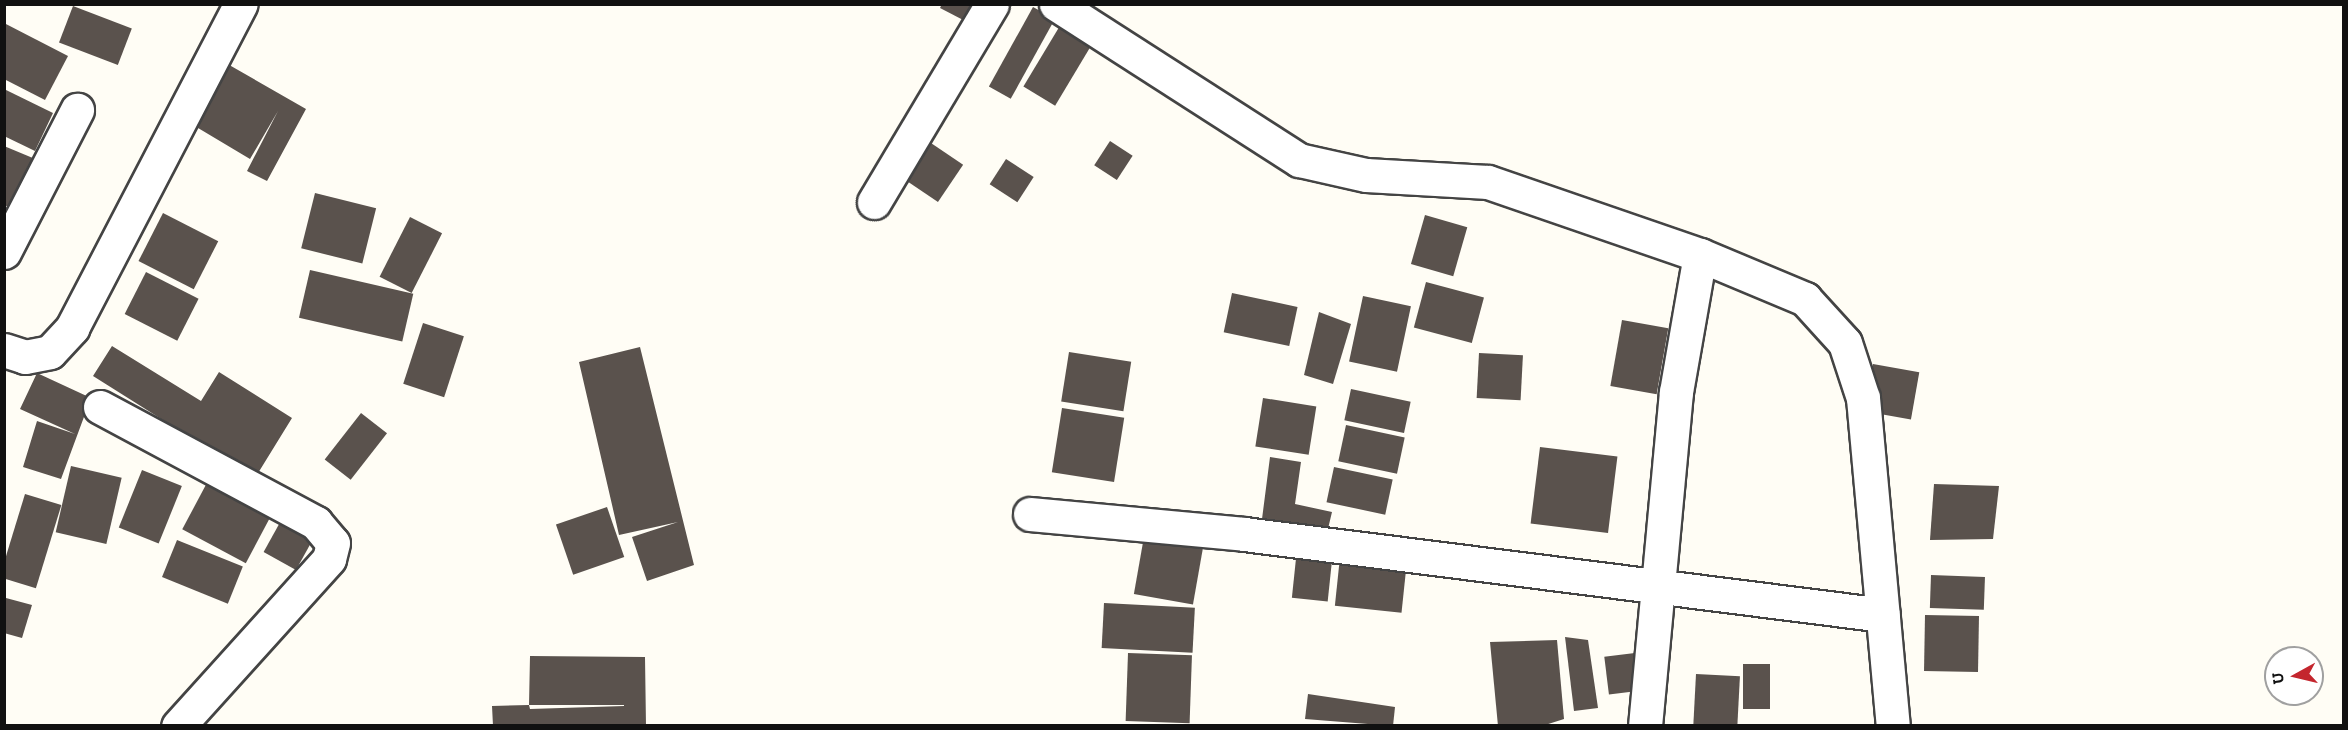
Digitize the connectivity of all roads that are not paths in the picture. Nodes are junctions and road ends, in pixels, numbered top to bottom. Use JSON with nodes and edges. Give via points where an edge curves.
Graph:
{"nodes":[{"id":1,"x":241,"y":4,"type":"edge"},
{"id":2,"x":992,"y":4,"type":"edge"},
{"id":3,"x":1056,"y":4,"type":"edge"},
{"id":4,"x":77,"y":110,"type":"dead end"},
{"id":5,"x":874,"y":202,"type":"dead end"},
{"id":6,"x":4,"y":252,"type":"edge"},
{"id":7,"x":1700,"y":255,"type":"junction"},
{"id":8,"x":4,"y":350,"type":"edge"},
{"id":9,"x":100,"y":407,"type":"dead end"},
{"id":10,"x":1030,"y":514,"type":"dead end"},
{"id":11,"x":1660,"y":587,"type":"junction"},
{"id":12,"x":1883,"y":615,"type":"junction"},
{"id":13,"x":178,"y":726,"type":"edge"},
{"id":14,"x":1646,"y":726,"type":"edge"},
{"id":15,"x":1893,"y":726,"type":"edge"}],
"edges":[{"from":1,"to":8,"type":"street","via":[[72,328],[50,352],[25,357]]},
{"from":2,"to":5,"type":"street"},
{"from":3,"to":7,"type":"street","via":[[1299,160],[1366,175],[1488,182]]},
{"from":4,"to":6,"type":"street"},
{"from":7,"to":11,"type":"street","via":[[1676,392]]},
{"from":7,"to":12,"type":"street","via":[[1805,299],[1845,343],[1863,398]]},
{"from":9,"to":13,"type":"street","via":[[316,522],[333,543],[329,559]]},
{"from":10,"to":11,"type":"street","via":[[1244,534]]},
{"from":11,"to":12,"type":"street"},
{"from":11,"to":14,"type":"street"},
{"from":12,"to":15,"type":"street"}]}
